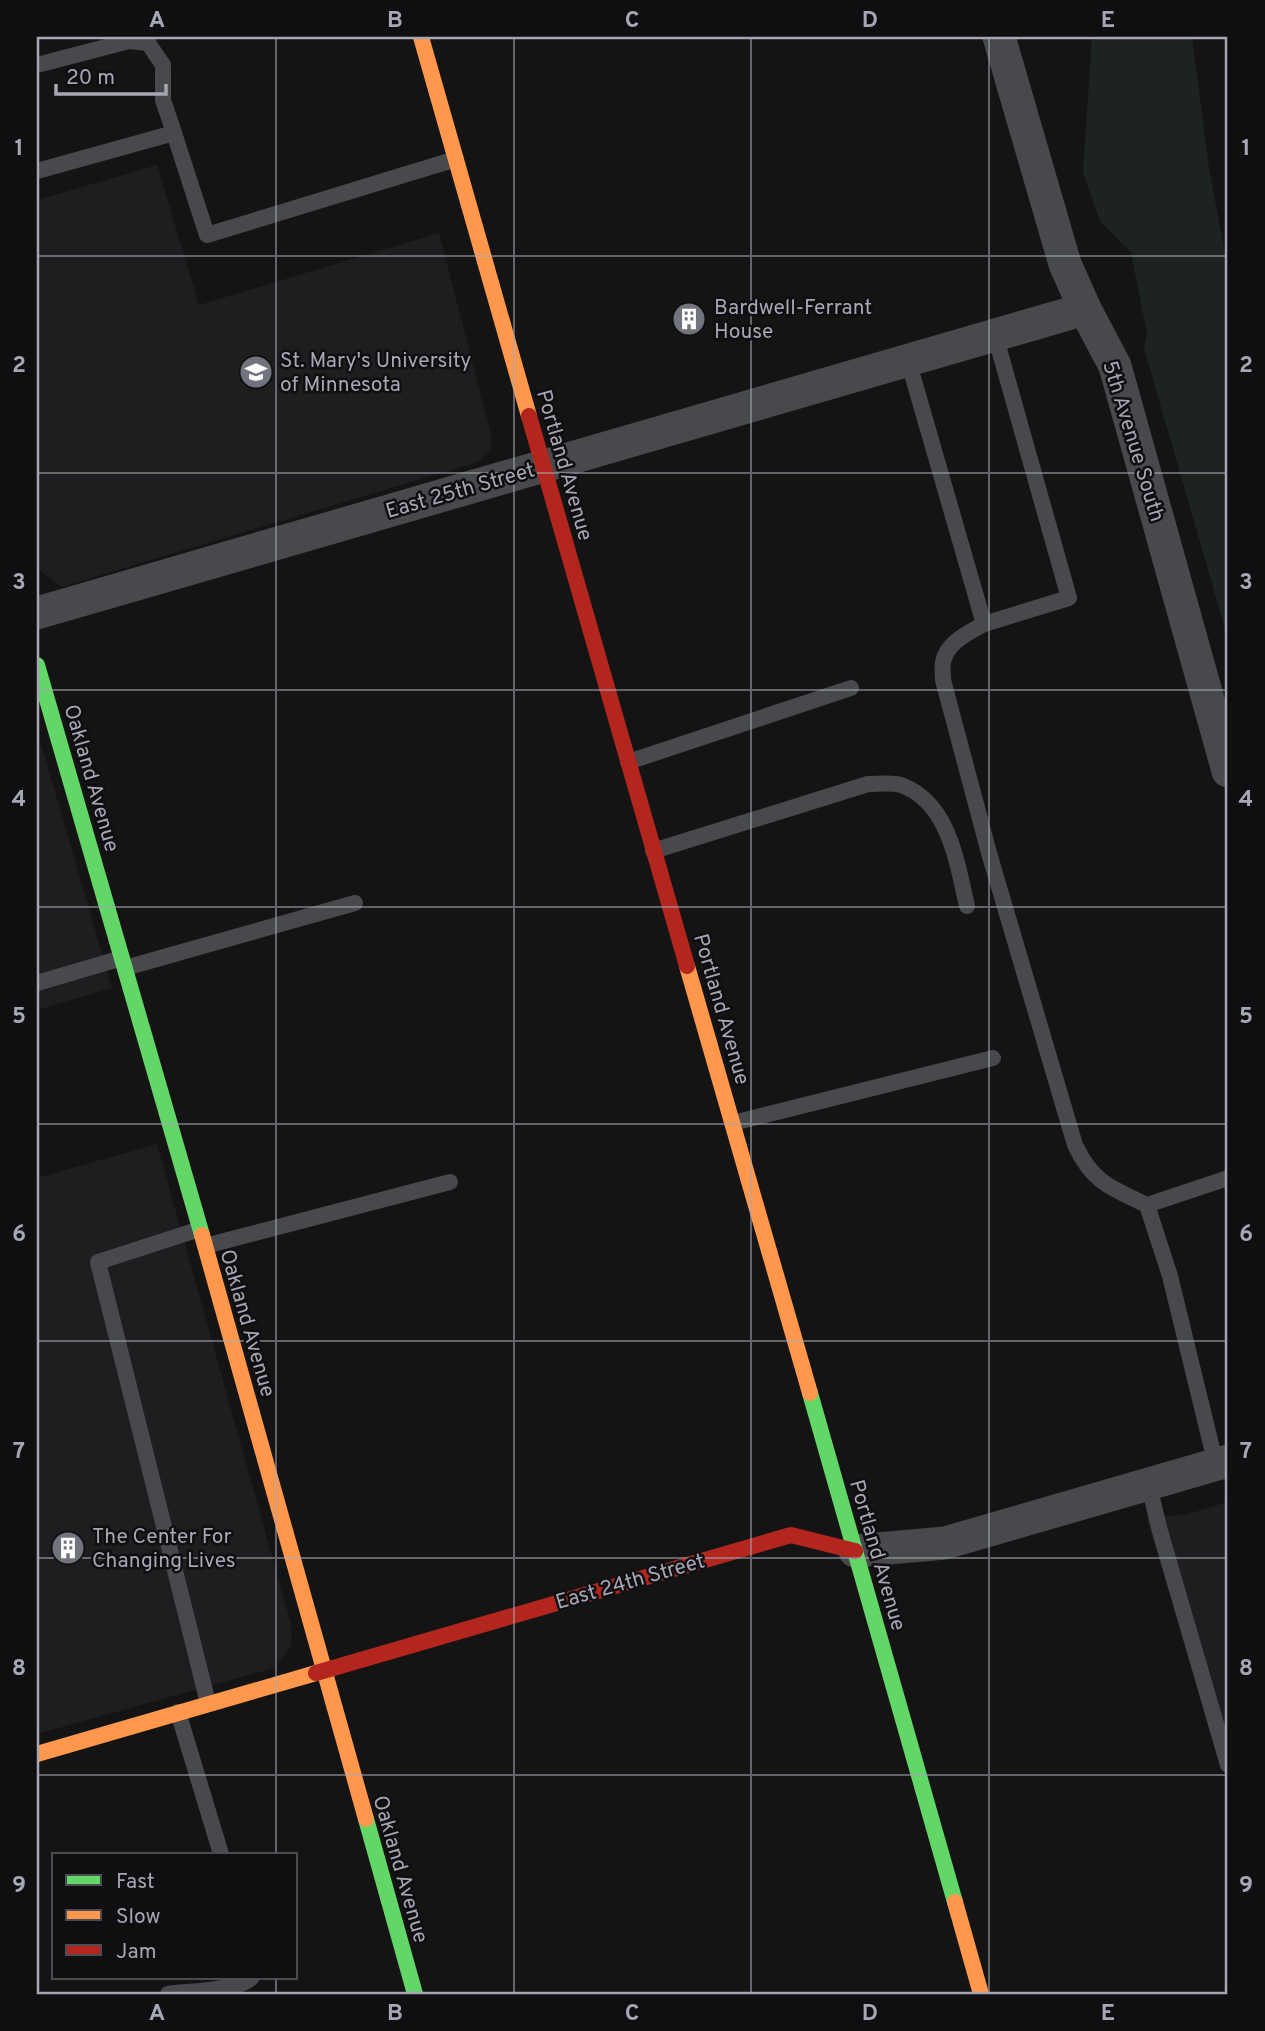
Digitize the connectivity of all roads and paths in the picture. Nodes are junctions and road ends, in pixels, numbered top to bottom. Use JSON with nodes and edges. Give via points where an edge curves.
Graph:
{"nodes":[{"id":1,"x":421,"y":37,"type":"edge"},
{"id":2,"x":999,"y":37,"type":"edge"},
{"id":3,"x":37,"y":65,"type":"edge"},
{"id":4,"x":174,"y":133,"type":"junction"},
{"id":5,"x":456,"y":159,"type":"junction"},
{"id":6,"x":37,"y":171,"type":"edge"},
{"id":7,"x":1085,"y":309,"type":"junction"},
{"id":8,"x":995,"y":335,"type":"junction"},
{"id":9,"x":908,"y":360,"type":"junction"},
{"id":10,"x":543,"y":465,"type":"junction"},
{"id":11,"x":37,"y":613,"type":"edge"},
{"id":12,"x":984,"y":624,"type":"junction"},
{"id":13,"x":37,"y":665,"type":"edge"},
{"id":14,"x":851,"y":688,"type":"dead end"},
{"id":15,"x":628,"y":762,"type":"junction"},
{"id":16,"x":1228,"y":771,"type":"edge"},
{"id":17,"x":653,"y":851,"type":"junction"},
{"id":18,"x":355,"y":903,"type":"dead end"},
{"id":19,"x":967,"y":906,"type":"dead end"},
{"id":20,"x":124,"y":963,"type":"junction"},
{"id":21,"x":37,"y":982,"type":"edge"},
{"id":22,"x":993,"y":1058,"type":"dead end"},
{"id":23,"x":733,"y":1123,"type":"junction"},
{"id":24,"x":1228,"y":1178,"type":"edge"},
{"id":25,"x":450,"y":1182,"type":"dead end"},
{"id":26,"x":1147,"y":1205,"type":"junction"},
{"id":27,"x":200,"y":1229,"type":"junction"},
{"id":28,"x":205,"y":1246,"type":"junction"},
{"id":29,"x":1222,"y":1463,"type":"edge"},
{"id":30,"x":1149,"y":1486,"type":"junction"},
{"id":31,"x":855,"y":1551,"type":"junction"},
{"id":32,"x":325,"y":1670,"type":"junction"},
{"id":33,"x":208,"y":1703,"type":"junction"},
{"id":34,"x":178,"y":1713,"type":"junction"},
{"id":35,"x":37,"y":1754,"type":"edge"},
{"id":36,"x":1228,"y":1765,"type":"edge"},
{"id":37,"x":221,"y":1853,"type":"edge"},
{"id":38,"x":250,"y":1979,"type":"edge"},
{"id":39,"x":169,"y":1994,"type":"edge"},
{"id":40,"x":415,"y":1994,"type":"edge"},
{"id":41,"x":981,"y":1994,"type":"edge"}],
"edges":[{"from":1,"to":5,"type":"street","name":"Portland Avenue"},
{"from":2,"to":7,"type":"street","name":"5th Avenue South","via":[[1065,264]]},
{"from":3,"to":4,"type":"lane","via":[[129,41],[148,43],[163,65],[163,100]]},
{"from":4,"to":5,"type":"lane","via":[[206,235]]},
{"from":4,"to":6,"type":"lane"},
{"from":5,"to":10,"type":"street","name":"Portland Avenue"},
{"from":7,"to":8,"type":"street","name":"East 25th Street"},
{"from":7,"to":16,"type":"street","name":"5th Avenue South","via":[[1115,366]]},
{"from":8,"to":9,"type":"street","name":"East 25th Street"},
{"from":8,"to":12,"type":"lane","via":[[1069,598]]},
{"from":9,"to":10,"type":"street","name":"East 25th Street"},
{"from":9,"to":12,"type":"lane"},
{"from":10,"to":11,"type":"street","name":"East 25th Street"},
{"from":10,"to":15,"type":"street","name":"Portland Avenue"},
{"from":12,"to":26,"type":"lane","via":[[949,647],[943,680],[989,853],[1075,1145],[1093,1176]]},
{"from":13,"to":20,"type":"street","name":"Oakland Avenue"},
{"from":14,"to":15,"type":"lane"},
{"from":15,"to":17,"type":"street","name":"Portland Avenue"},
{"from":17,"to":19,"type":"lane","via":[[868,784],[899,784],[924,797],[942,823]]},
{"from":17,"to":23,"type":"street","name":"Portland Avenue"},
{"from":18,"to":20,"type":"lane"},
{"from":20,"to":21,"type":"lane"},
{"from":20,"to":27,"type":"street","name":"Oakland Avenue"},
{"from":22,"to":23,"type":"lane"},
{"from":23,"to":31,"type":"street","name":"Portland Avenue"},
{"from":24,"to":26,"type":"lane"},
{"from":25,"to":28,"type":"lane"},
{"from":26,"to":29,"type":"lane"},
{"from":27,"to":28,"type":"street","name":"Oakland Avenue"},
{"from":27,"to":33,"type":"lane","via":[[99,1262]]},
{"from":28,"to":32,"type":"street","name":"Oakland Avenue"},
{"from":29,"to":30,"type":"street","name":"East 24th Street"},
{"from":30,"to":31,"type":"street","name":"East 24th Street","via":[[945,1543]]},
{"from":30,"to":36,"type":"lane"},
{"from":31,"to":32,"type":"street","name":"East 24th Street","via":[[791,1535]]},
{"from":31,"to":41,"type":"street","name":"Portland Avenue"},
{"from":32,"to":33,"type":"street","name":"East 24th Street"},
{"from":32,"to":40,"type":"street","name":"Oakland Avenue"},
{"from":33,"to":34,"type":"street","name":"East 24th Street"},
{"from":34,"to":35,"type":"street","name":"East 24th Street"},
{"from":34,"to":37,"type":"lane"},
{"from":38,"to":39,"type":"lane","via":[[230,1987]]}]}
